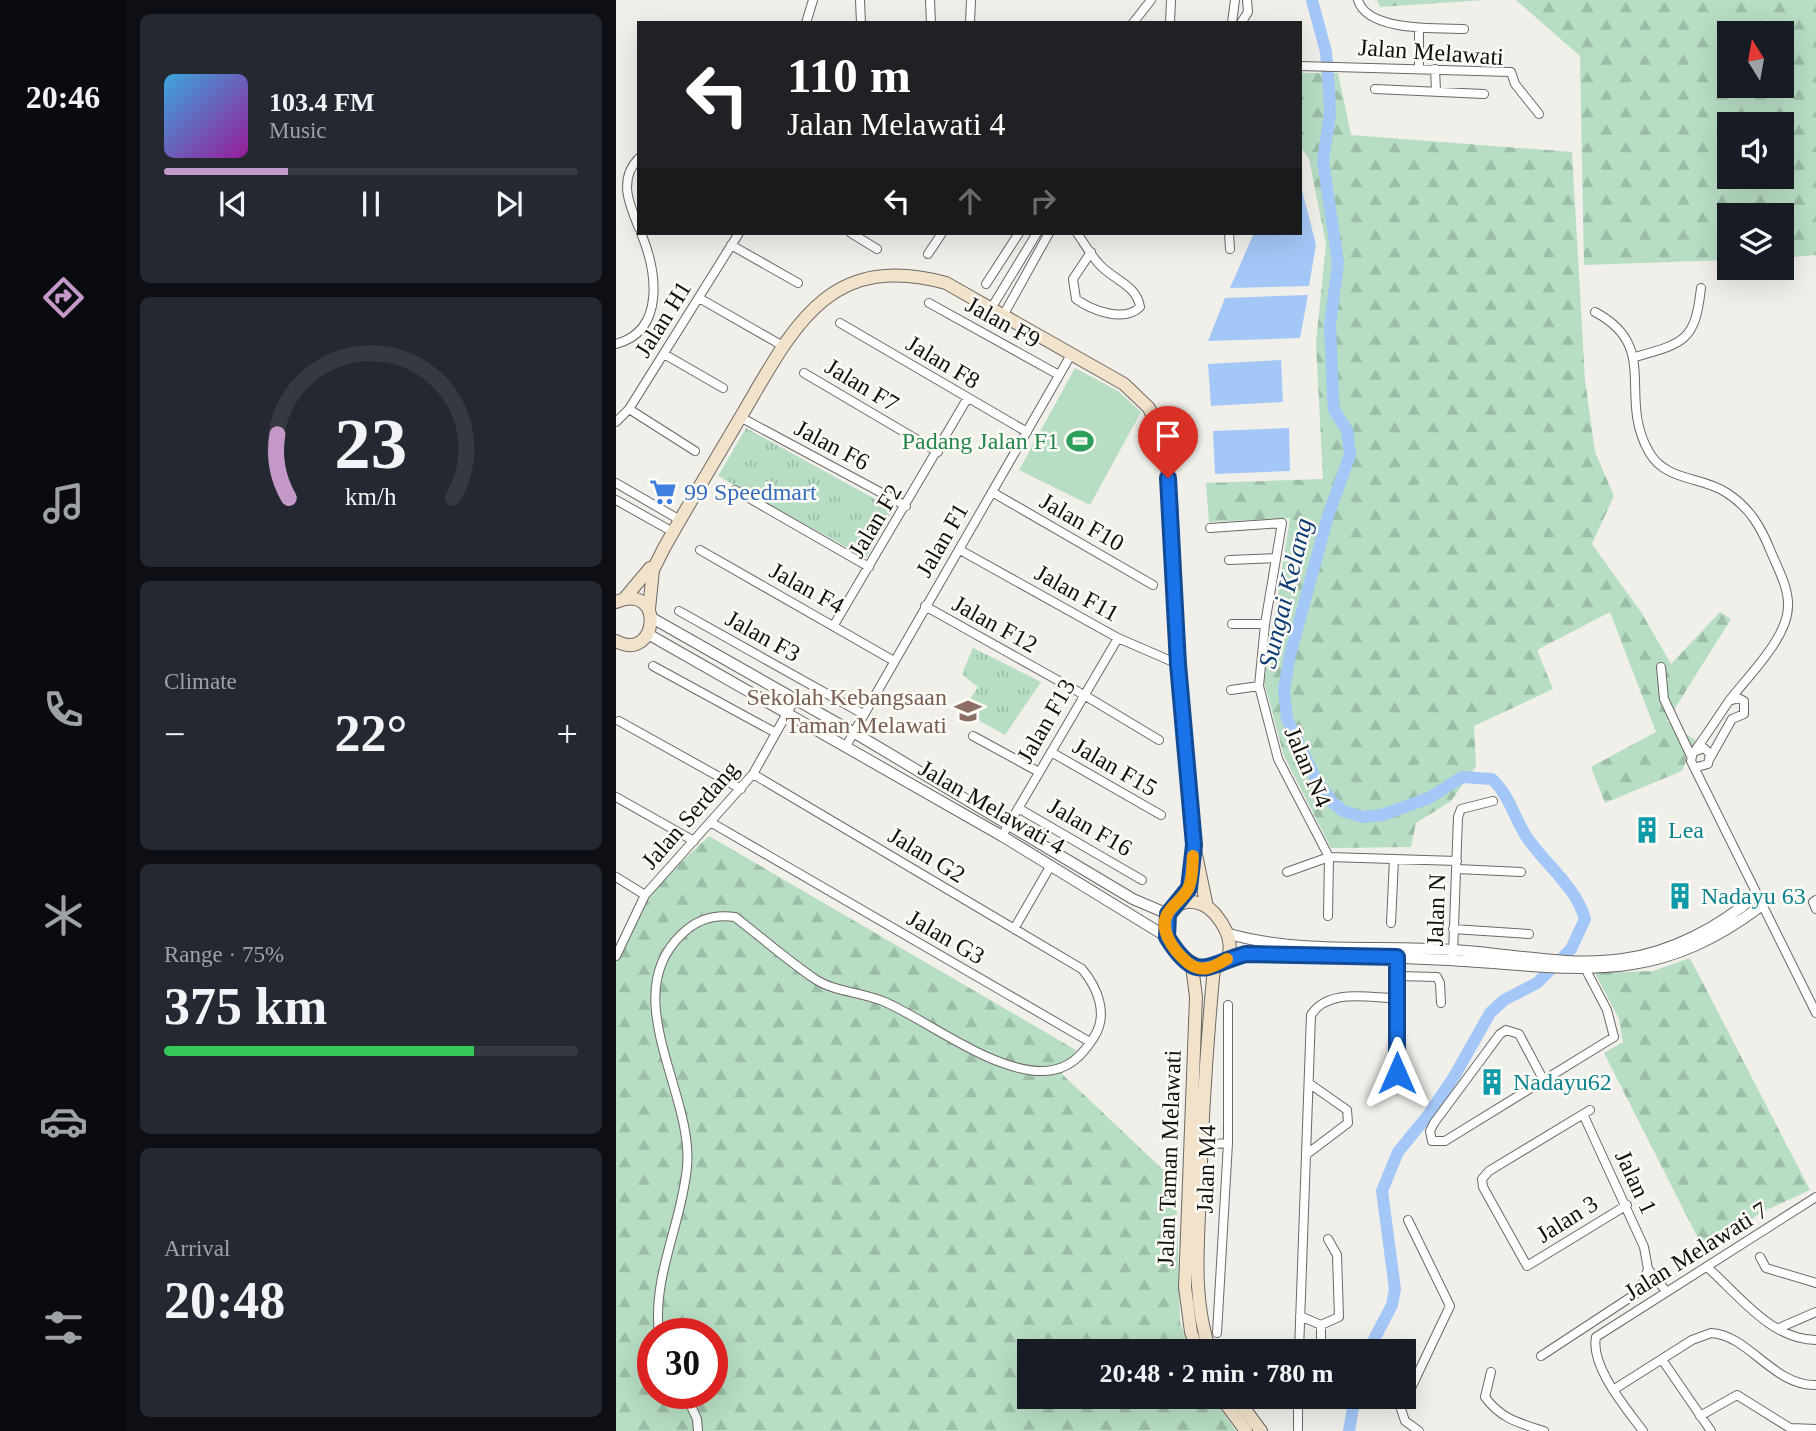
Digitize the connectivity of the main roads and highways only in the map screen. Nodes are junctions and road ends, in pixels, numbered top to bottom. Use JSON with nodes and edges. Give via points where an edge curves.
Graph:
{"nodes":[{"id":1,"x":664,"y":548,"type":"junction"},
{"id":2,"x":620,"y":600,"type":"edge"},
{"id":3,"x":650,"y":614,"type":"junction"},
{"id":4,"x":616,"y":640,"type":"edge"},
{"id":5,"x":631,"y":644,"type":"junction"},
{"id":6,"x":616,"y":656,"type":"edge"},
{"id":7,"x":1194,"y":845,"type":"junction"},
{"id":8,"x":1178,"y":904,"type":"junction"},
{"id":9,"x":1208,"y":907,"type":"junction"},
{"id":10,"x":1220,"y":963,"type":"junction"},
{"id":11,"x":1192,"y":966,"type":"junction"},
{"id":12,"x":1195,"y":1145,"type":"junction"},
{"id":13,"x":1194,"y":1339,"type":"edge"},
{"id":14,"x":1206,"y":1339,"type":"edge"},
{"id":15,"x":1230,"y":1409,"type":"edge"},
{"id":16,"x":1245,"y":1409,"type":"edge"},
{"id":17,"x":1246,"y":1431,"type":"edge"},
{"id":18,"x":1261,"y":1431,"type":"edge"}],
"edges":[{"from":1,"to":2,"type":"main road"},
{"from":1,"to":3,"type":"main road","via":[[650,581]]},
{"from":1,"to":7,"type":"main road","via":[[783,346],[803,317],[832,294],[860,280],[920,276],[946,283],[998,311],[1124,384],[1149,408],[1158,429],[1171,500],[1178,664]]},
{"from":2,"to":3,"type":"main road","via":[[639,600]]},
{"from":3,"to":5,"type":"main road","via":[[648,634]]},
{"from":4,"to":5,"type":"main road"},
{"from":5,"to":6,"type":"main road"},
{"from":7,"to":8,"type":"main road","via":[[1191,880]]},
{"from":7,"to":9,"type":"main road"},
{"from":8,"to":9,"type":"main road","via":[[1193,901]]},
{"from":8,"to":11,"type":"main road","via":[[1168,914],[1167,937]]},
{"from":9,"to":10,"type":"main road","via":[[1229,934],[1229,952]]},
{"from":10,"to":11,"type":"main road"},
{"from":10,"to":12,"type":"main road","name":"Jalan Taman Melawati"},
{"from":11,"to":12,"type":"main road","name":"Jalan Taman Melawati"},
{"from":12,"to":13,"type":"main road","name":"Jalan Taman Melawati","via":[[1185,1287]]},
{"from":12,"to":14,"type":"main road","name":"Jalan Taman Melawati","via":[[1196,1286]]},
{"from":15,"to":17,"type":"main road"},
{"from":16,"to":18,"type":"main road"}]}
